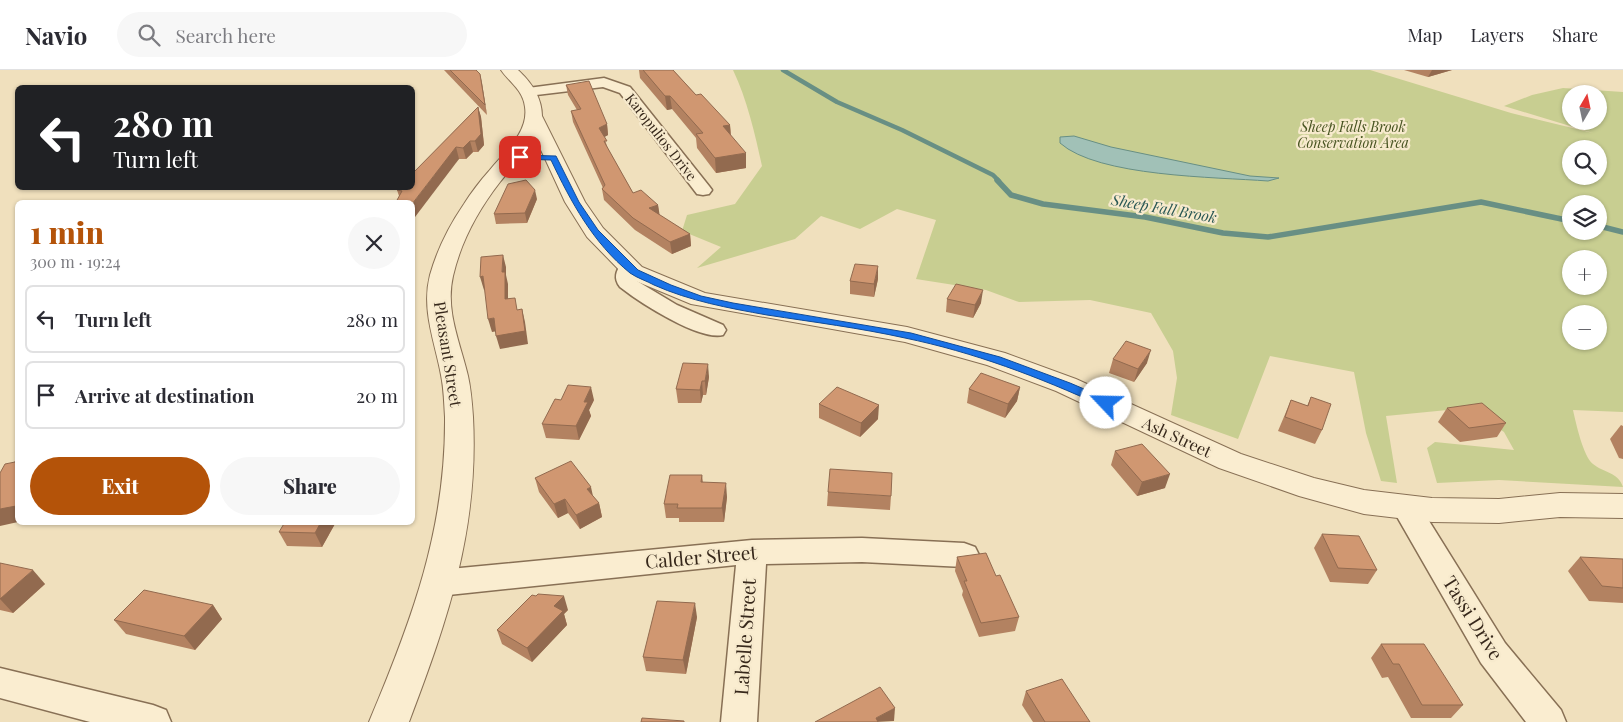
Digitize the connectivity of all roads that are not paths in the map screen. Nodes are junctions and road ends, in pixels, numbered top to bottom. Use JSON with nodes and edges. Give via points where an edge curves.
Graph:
{"nodes":[{"id":1,"x":509,"y":70,"type":"edge"},
{"id":2,"x":531,"y":104,"type":"junction"},
{"id":3,"x":554,"y":157,"type":"junction"},
{"id":4,"x":510,"y":158,"type":"junction"},
{"id":5,"x":703,"y":190,"type":"dead end"},
{"id":6,"x":629,"y":267,"type":"junction"},
{"id":7,"x":715,"y":330,"type":"dead end"},
{"id":8,"x":1623,"y":506,"type":"edge"},
{"id":9,"x":1406,"y":508,"type":"junction"},
{"id":10,"x":752,"y":552,"type":"junction"},
{"id":11,"x":964,"y":555,"type":"edge"},
{"id":12,"x":439,"y":583,"type":"junction"},
{"id":13,"x":0,"y":683,"type":"edge"},
{"id":14,"x":153,"y":722,"type":"edge"},
{"id":15,"x":389,"y":722,"type":"edge"},
{"id":16,"x":739,"y":722,"type":"edge"},
{"id":17,"x":1548,"y":722,"type":"edge"}],
"edges":[{"from":1,"to":2,"type":"street"},
{"from":2,"to":3,"type":"street","name":"Ash Street"},
{"from":2,"to":4,"type":"street","name":"Pleasant Street","via":[[529,129]]},
{"from":2,"to":5,"type":"street","name":"Karopulios Drive","via":[[604,82],[625,90]]},
{"from":3,"to":4,"type":"street"},
{"from":3,"to":6,"type":"street","name":"Ash Street","via":[[575,202],[595,232]]},
{"from":4,"to":12,"type":"street","name":"Pleasant Street","via":[[488,184],[464,222],[444,264],[439,287],[438,306],[455,378],[460,431],[458,489]]},
{"from":6,"to":7,"type":"street","via":[[627,283],[641,294]]},
{"from":6,"to":9,"type":"street","name":"Ash Street","via":[[699,299],[907,335],[996,359],[1066,385],[1230,461],[1310,488],[1364,502]]},
{"from":8,"to":9,"type":"street","name":"Ash Street","via":[[1560,505],[1499,511]]},
{"from":9,"to":17,"type":"street","name":"Tassi Drive","via":[[1492,653]]},
{"from":10,"to":11,"type":"street","name":"Calder Street","via":[[862,550]]},
{"from":10,"to":12,"type":"street","name":"Calder Street"},
{"from":10,"to":16,"type":"street","name":"Labelle Street"},
{"from":12,"to":15,"type":"street","name":"Pleasant Street","via":[[413,663]]},
{"from":13,"to":14,"type":"street"}]}
